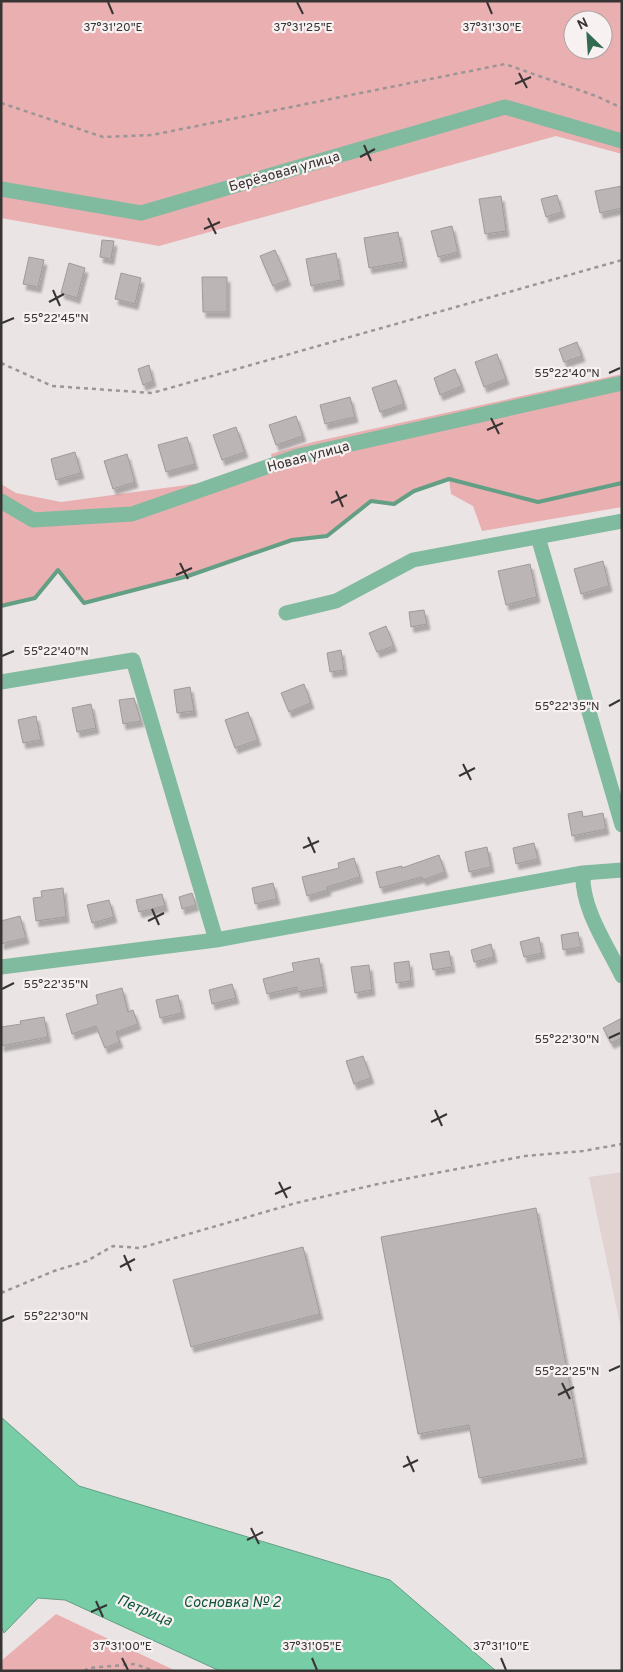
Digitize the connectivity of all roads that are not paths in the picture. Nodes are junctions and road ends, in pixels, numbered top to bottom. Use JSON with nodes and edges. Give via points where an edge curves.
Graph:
{"nodes":[{"id":1,"x":622,"y":141,"type":"edge"},
{"id":2,"x":1,"y":189,"type":"edge"},
{"id":3,"x":622,"y":383,"type":"edge"},
{"id":4,"x":1,"y":501,"type":"edge"},
{"id":5,"x":622,"y":521,"type":"edge"},
{"id":6,"x":538,"y":537,"type":"junction"},
{"id":7,"x":286,"y":613,"type":"dead end"},
{"id":8,"x":1,"y":682,"type":"edge"},
{"id":9,"x":622,"y":825,"type":"edge"},
{"id":10,"x":622,"y":870,"type":"edge"},
{"id":11,"x":583,"y":874,"type":"junction"},
{"id":12,"x":216,"y":940,"type":"junction"},
{"id":13,"x":1,"y":967,"type":"edge"},
{"id":14,"x":622,"y":976,"type":"edge"}],
"edges":[{"from":1,"to":2,"type":"street","name":"Берёзовая улица","via":[[504,107],[141,213]]},
{"from":3,"to":4,"type":"street","name":"Новая улица","via":[[298,456],[132,514],[33,520]]},
{"from":5,"to":6,"type":"street"},
{"from":6,"to":7,"type":"street","via":[[413,560],[336,601]]},
{"from":6,"to":9,"type":"street"},
{"from":8,"to":12,"type":"street","via":[[133,660]]},
{"from":10,"to":11,"type":"street"},
{"from":11,"to":12,"type":"street"},
{"from":11,"to":14,"type":"street","via":[[587,906]]},
{"from":12,"to":13,"type":"street"}]}
